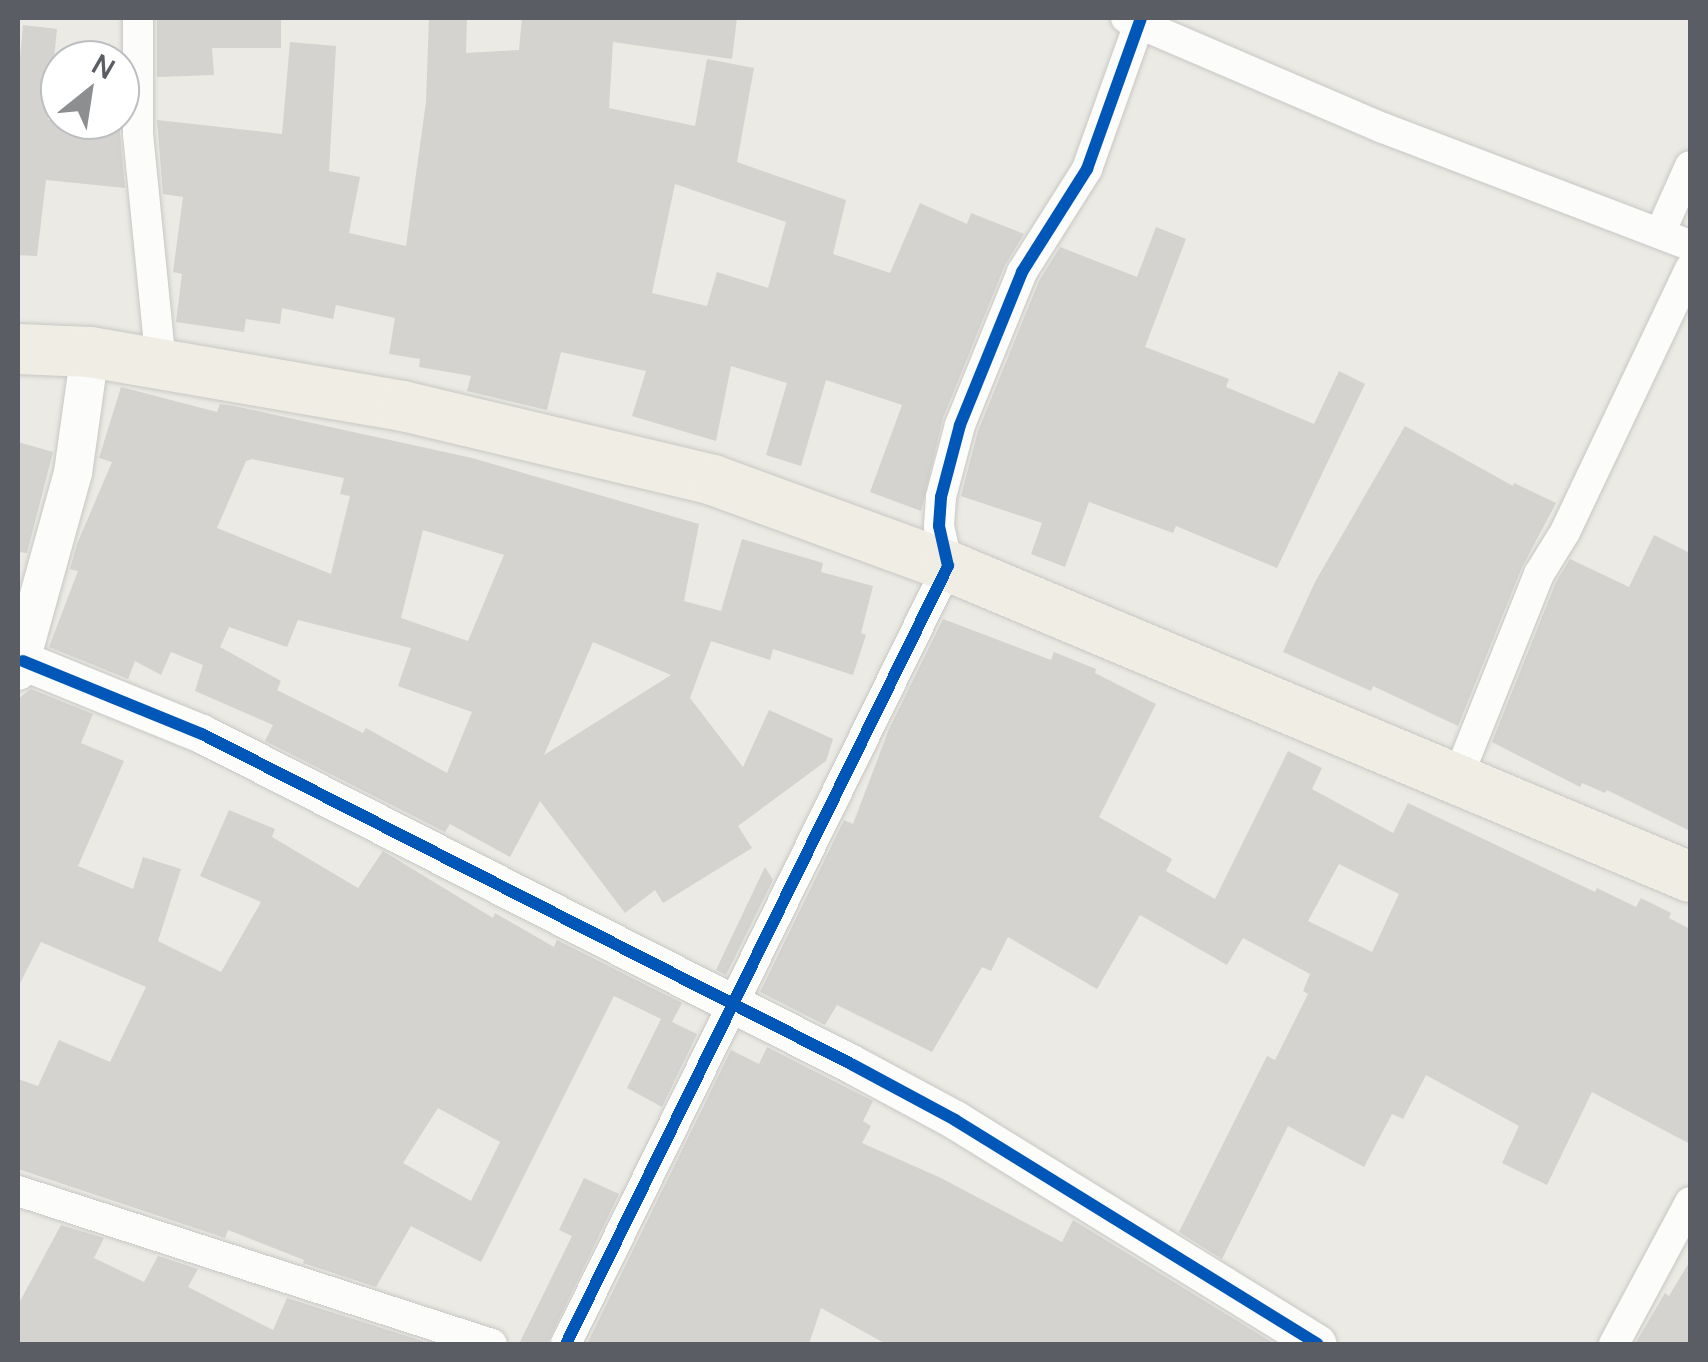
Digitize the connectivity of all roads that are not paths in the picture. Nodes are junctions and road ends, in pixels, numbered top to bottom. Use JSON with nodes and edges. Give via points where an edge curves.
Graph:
{"nodes":[{"id":1,"x":138,"y":18,"type":"edge"},
{"id":2,"x":1135,"y":19,"type":"edge"},
{"id":3,"x":1690,"y":166,"type":"edge"},
{"id":4,"x":1660,"y":232,"type":"junction"},
{"id":5,"x":1690,"y":245,"type":"edge"},
{"id":6,"x":1690,"y":269,"type":"edge"},
{"id":7,"x":18,"y":349,"type":"edge"},
{"id":8,"x":90,"y":352,"type":"junction"},
{"id":9,"x":161,"y":364,"type":"junction"},
{"id":10,"x":948,"y":566,"type":"junction"},
{"id":11,"x":20,"y":666,"type":"edge"},
{"id":12,"x":1458,"y":780,"type":"junction"},
{"id":13,"x":1690,"y":877,"type":"edge"},
{"id":14,"x":731,"y":1004,"type":"junction"},
{"id":15,"x":18,"y":1191,"type":"edge"},
{"id":16,"x":1690,"y":1202,"type":"edge"},
{"id":17,"x":492,"y":1344,"type":"edge"},
{"id":18,"x":566,"y":1344,"type":"edge"},
{"id":19,"x":1317,"y":1344,"type":"edge"},
{"id":20,"x":1614,"y":1344,"type":"edge"}],
"edges":[{"from":1,"to":9,"type":"street","via":[[138,134]]},
{"from":2,"to":4,"type":"street","via":[[1384,128]]},
{"from":2,"to":10,"type":"street","via":[[1087,170],[1022,272],[960,425],[941,497]]},
{"from":3,"to":4,"type":"street"},
{"from":4,"to":5,"type":"street"},
{"from":6,"to":12,"type":"street","via":[[1539,574]]},
{"from":7,"to":8,"type":"highway"},
{"from":8,"to":9,"type":"highway"},
{"from":8,"to":11,"type":"street","via":[[73,472]]},
{"from":9,"to":10,"type":"highway","via":[[403,406],[713,480]]},
{"from":10,"to":12,"type":"highway"},
{"from":10,"to":14,"type":"street"},
{"from":11,"to":14,"type":"street","via":[[202,734]]},
{"from":12,"to":13,"type":"highway"},
{"from":14,"to":18,"type":"street"},
{"from":14,"to":19,"type":"street","via":[[956,1120]]},
{"from":15,"to":17,"type":"street"},
{"from":16,"to":20,"type":"street"}]}
